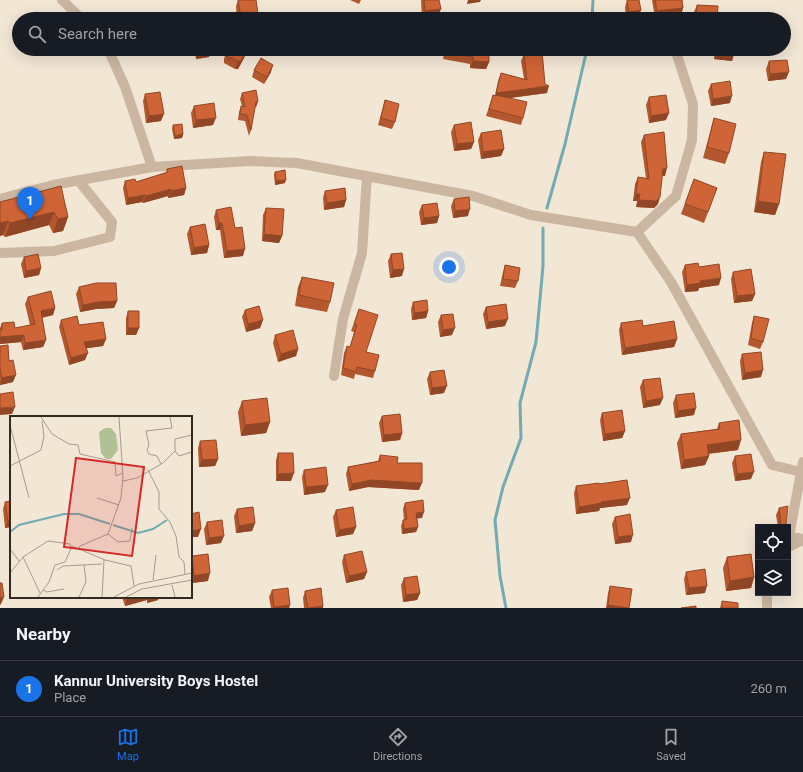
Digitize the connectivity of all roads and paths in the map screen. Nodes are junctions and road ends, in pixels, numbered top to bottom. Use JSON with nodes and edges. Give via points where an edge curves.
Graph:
{"nodes":[{"id":1,"x":62,"y":0,"type":"edge"},
{"id":2,"x":75,"y":12,"type":"edge"},
{"id":3,"x":111,"y":56,"type":"edge"},
{"id":4,"x":677,"y":56,"type":"edge"},
{"id":5,"x":152,"y":167,"type":"junction"},
{"id":6,"x":367,"y":176,"type":"junction"},
{"id":7,"x":78,"y":180,"type":"junction"},
{"id":8,"x":0,"y":200,"type":"edge"},
{"id":9,"x":637,"y":232,"type":"junction"},
{"id":10,"x":0,"y":253,"type":"edge"},
{"id":11,"x":334,"y":376,"type":"dead end"},
{"id":12,"x":802,"y":467,"type":"edge"},
{"id":13,"x":803,"y":539,"type":"edge"},
{"id":14,"x":791,"y":545,"type":"edge"},
{"id":15,"x":767,"y":596,"type":"edge"},
{"id":16,"x":766,"y":608,"type":"edge"}],
"edges":[{"from":1,"to":2,"type":"street"},
{"from":3,"to":5,"type":"street","via":[[125,87]]},
{"from":4,"to":9,"type":"street","via":[[693,104],[692,140],[676,196]]},
{"from":5,"to":6,"type":"street","via":[[250,161],[297,163]]},
{"from":5,"to":7,"type":"street"},
{"from":6,"to":9,"type":"street","via":[[473,196],[531,215]]},
{"from":6,"to":11,"type":"street","via":[[362,253],[343,319]]},
{"from":7,"to":8,"type":"street"},
{"from":7,"to":10,"type":"street","via":[[112,222],[110,237],[54,251]]},
{"from":9,"to":12,"type":"street","via":[[671,282],[772,465]]},
{"from":12,"to":13,"type":"street","via":[[788,536]]},
{"from":13,"to":14,"type":"street"},
{"from":15,"to":16,"type":"street"}]}
